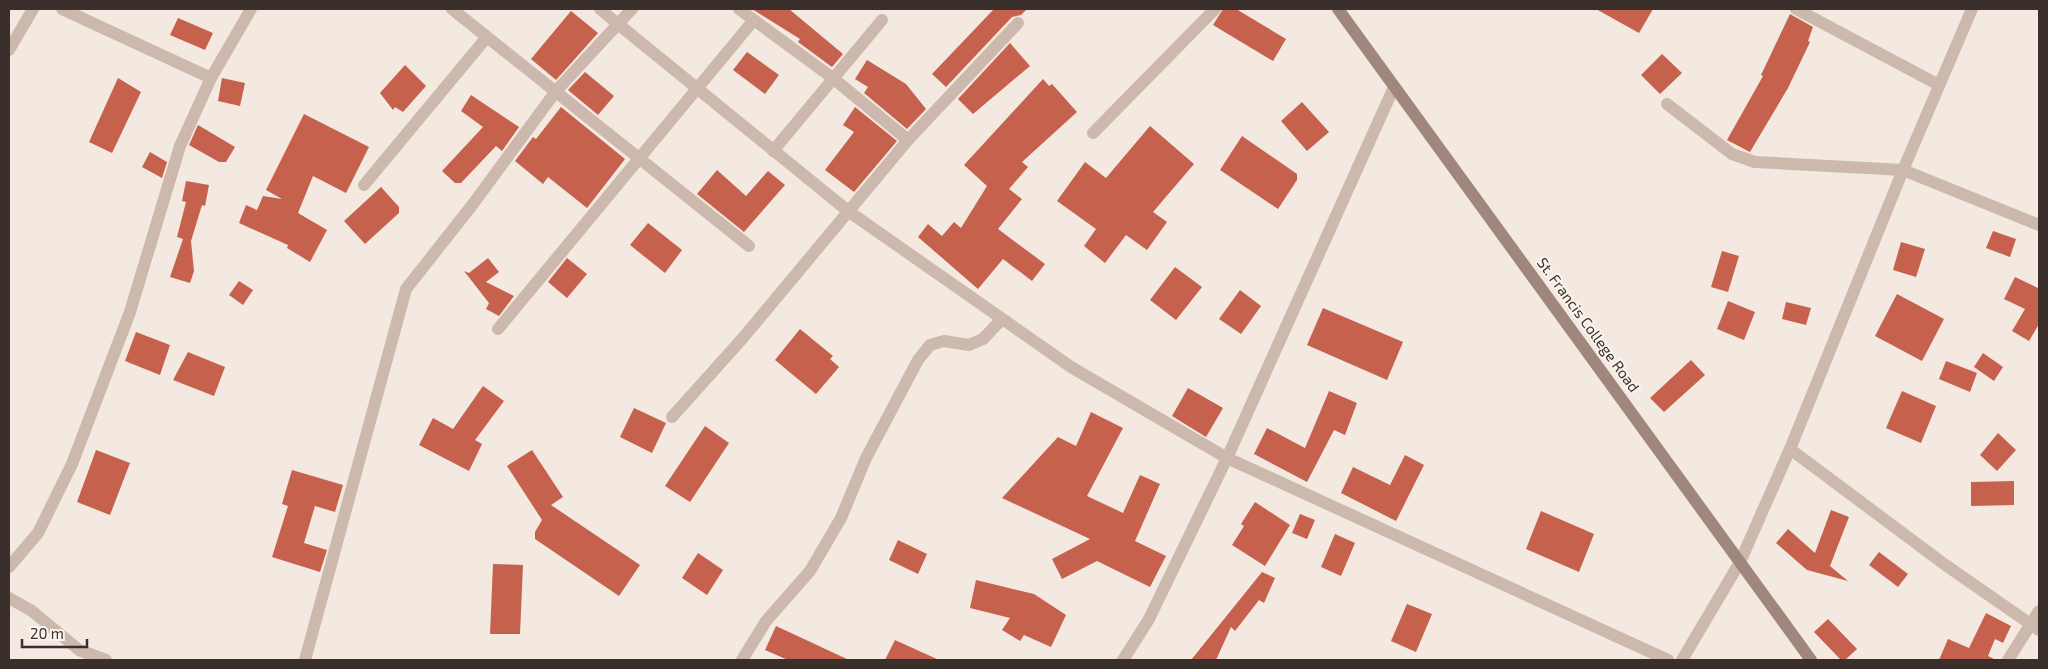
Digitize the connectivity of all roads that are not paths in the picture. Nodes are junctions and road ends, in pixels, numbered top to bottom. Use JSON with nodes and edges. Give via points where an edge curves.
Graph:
{"nodes":[{"id":1,"x":33,"y":9,"type":"edge"},
{"id":2,"x":62,"y":9,"type":"edge"},
{"id":3,"x":251,"y":9,"type":"edge"},
{"id":4,"x":452,"y":9,"type":"edge"},
{"id":5,"x":600,"y":9,"type":"edge"},
{"id":6,"x":632,"y":9,"type":"edge"},
{"id":7,"x":739,"y":9,"type":"edge"},
{"id":8,"x":1215,"y":9,"type":"edge"},
{"id":9,"x":1338,"y":9,"type":"edge"},
{"id":10,"x":1796,"y":9,"type":"edge"},
{"id":11,"x":1972,"y":9,"type":"edge"},
{"id":12,"x":882,"y":20,"type":"dead end"},
{"id":13,"x":753,"y":21,"type":"junction"},
{"id":14,"x":1018,"y":23,"type":"dead end"},
{"id":15,"x":618,"y":24,"type":"junction"},
{"id":16,"x":488,"y":37,"type":"junction"},
{"id":17,"x":9,"y":50,"type":"edge"},
{"id":18,"x":210,"y":78,"type":"junction"},
{"id":19,"x":834,"y":79,"type":"junction"},
{"id":20,"x":1940,"y":85,"type":"junction"},
{"id":21,"x":697,"y":87,"type":"junction"},
{"id":22,"x":1394,"y":87,"type":"junction"},
{"id":23,"x":556,"y":91,"type":"junction"},
{"id":24,"x":1667,"y":104,"type":"dead end"},
{"id":25,"x":1094,"y":133,"type":"dead end"},
{"id":26,"x":908,"y":140,"type":"junction"},
{"id":27,"x":773,"y":151,"type":"junction"},
{"id":28,"x":640,"y":158,"type":"junction"},
{"id":29,"x":1903,"y":170,"type":"junction"},
{"id":30,"x":364,"y":185,"type":"dead end"},
{"id":31,"x":848,"y":211,"type":"junction"},
{"id":32,"x":2039,"y":225,"type":"edge"},
{"id":33,"x":749,"y":246,"type":"dead end"},
{"id":34,"x":1002,"y":319,"type":"junction"},
{"id":35,"x":498,"y":329,"type":"dead end"},
{"id":36,"x":672,"y":417,"type":"dead end"},
{"id":37,"x":1790,"y":449,"type":"junction"},
{"id":38,"x":1227,"y":458,"type":"junction"},
{"id":39,"x":1740,"y":562,"type":"junction"},
{"id":40,"x":9,"y":566,"type":"edge"},
{"id":41,"x":9,"y":598,"type":"edge"},
{"id":42,"x":2039,"y":611,"type":"edge"},
{"id":43,"x":2035,"y":627,"type":"edge"},
{"id":44,"x":106,"y":660,"type":"edge"},
{"id":45,"x":305,"y":660,"type":"edge"},
{"id":46,"x":742,"y":660,"type":"edge"},
{"id":47,"x":1123,"y":660,"type":"edge"},
{"id":48,"x":1668,"y":660,"type":"edge"},
{"id":49,"x":1682,"y":660,"type":"edge"},
{"id":50,"x":1811,"y":660,"type":"edge"},
{"id":51,"x":2008,"y":660,"type":"edge"}],
"edges":[{"from":1,"to":17,"type":"street"},
{"from":2,"to":18,"type":"street"},
{"from":3,"to":18,"type":"street"},
{"from":4,"to":16,"type":"street"},
{"from":5,"to":15,"type":"street"},
{"from":6,"to":15,"type":"street"},
{"from":7,"to":13,"type":"street"},
{"from":8,"to":25,"type":"street"},
{"from":9,"to":22,"type":"main road","name":"St. Francis College Road"},
{"from":10,"to":20,"type":"street"},
{"from":11,"to":20,"type":"street"},
{"from":12,"to":19,"type":"street"},
{"from":13,"to":19,"type":"street"},
{"from":13,"to":21,"type":"street"},
{"from":14,"to":26,"type":"street"},
{"from":15,"to":21,"type":"street"},
{"from":15,"to":23,"type":"street"},
{"from":16,"to":23,"type":"street"},
{"from":16,"to":30,"type":"street"},
{"from":18,"to":40,"type":"street","via":[[180,146],[130,312],[72,464],[38,533]]},
{"from":19,"to":26,"type":"street"},
{"from":19,"to":27,"type":"street"},
{"from":20,"to":29,"type":"street"},
{"from":21,"to":27,"type":"street"},
{"from":21,"to":28,"type":"street"},
{"from":22,"to":38,"type":"street"},
{"from":22,"to":39,"type":"main road","name":"St. Francis College Road"},
{"from":23,"to":28,"type":"street"},
{"from":23,"to":45,"type":"street","via":[[406,289]]},
{"from":24,"to":29,"type":"street","via":[[1732,154],[1755,162]]},
{"from":26,"to":31,"type":"street"},
{"from":27,"to":31,"type":"street"},
{"from":28,"to":33,"type":"street"},
{"from":28,"to":35,"type":"street"},
{"from":29,"to":32,"type":"street"},
{"from":29,"to":37,"type":"street"},
{"from":31,"to":34,"type":"street"},
{"from":31,"to":36,"type":"street","via":[[742,339]]},
{"from":34,"to":38,"type":"street","via":[[1071,367]]},
{"from":34,"to":46,"type":"street","via":[[983,339],[969,345],[944,342],[930,345],[918,360],[866,458],[841,518],[810,571],[766,621]]},
{"from":37,"to":39,"type":"street"},
{"from":37,"to":43,"type":"street","via":[[1944,564]]},
{"from":38,"to":47,"type":"street","via":[[1149,619]]},
{"from":38,"to":48,"type":"street"},
{"from":39,"to":49,"type":"street"},
{"from":39,"to":50,"type":"main road","name":"St. Francis College Road"},
{"from":41,"to":44,"type":"street","via":[[32,611],[79,650]]},
{"from":42,"to":43,"type":"street"},
{"from":43,"to":51,"type":"street"}]}
